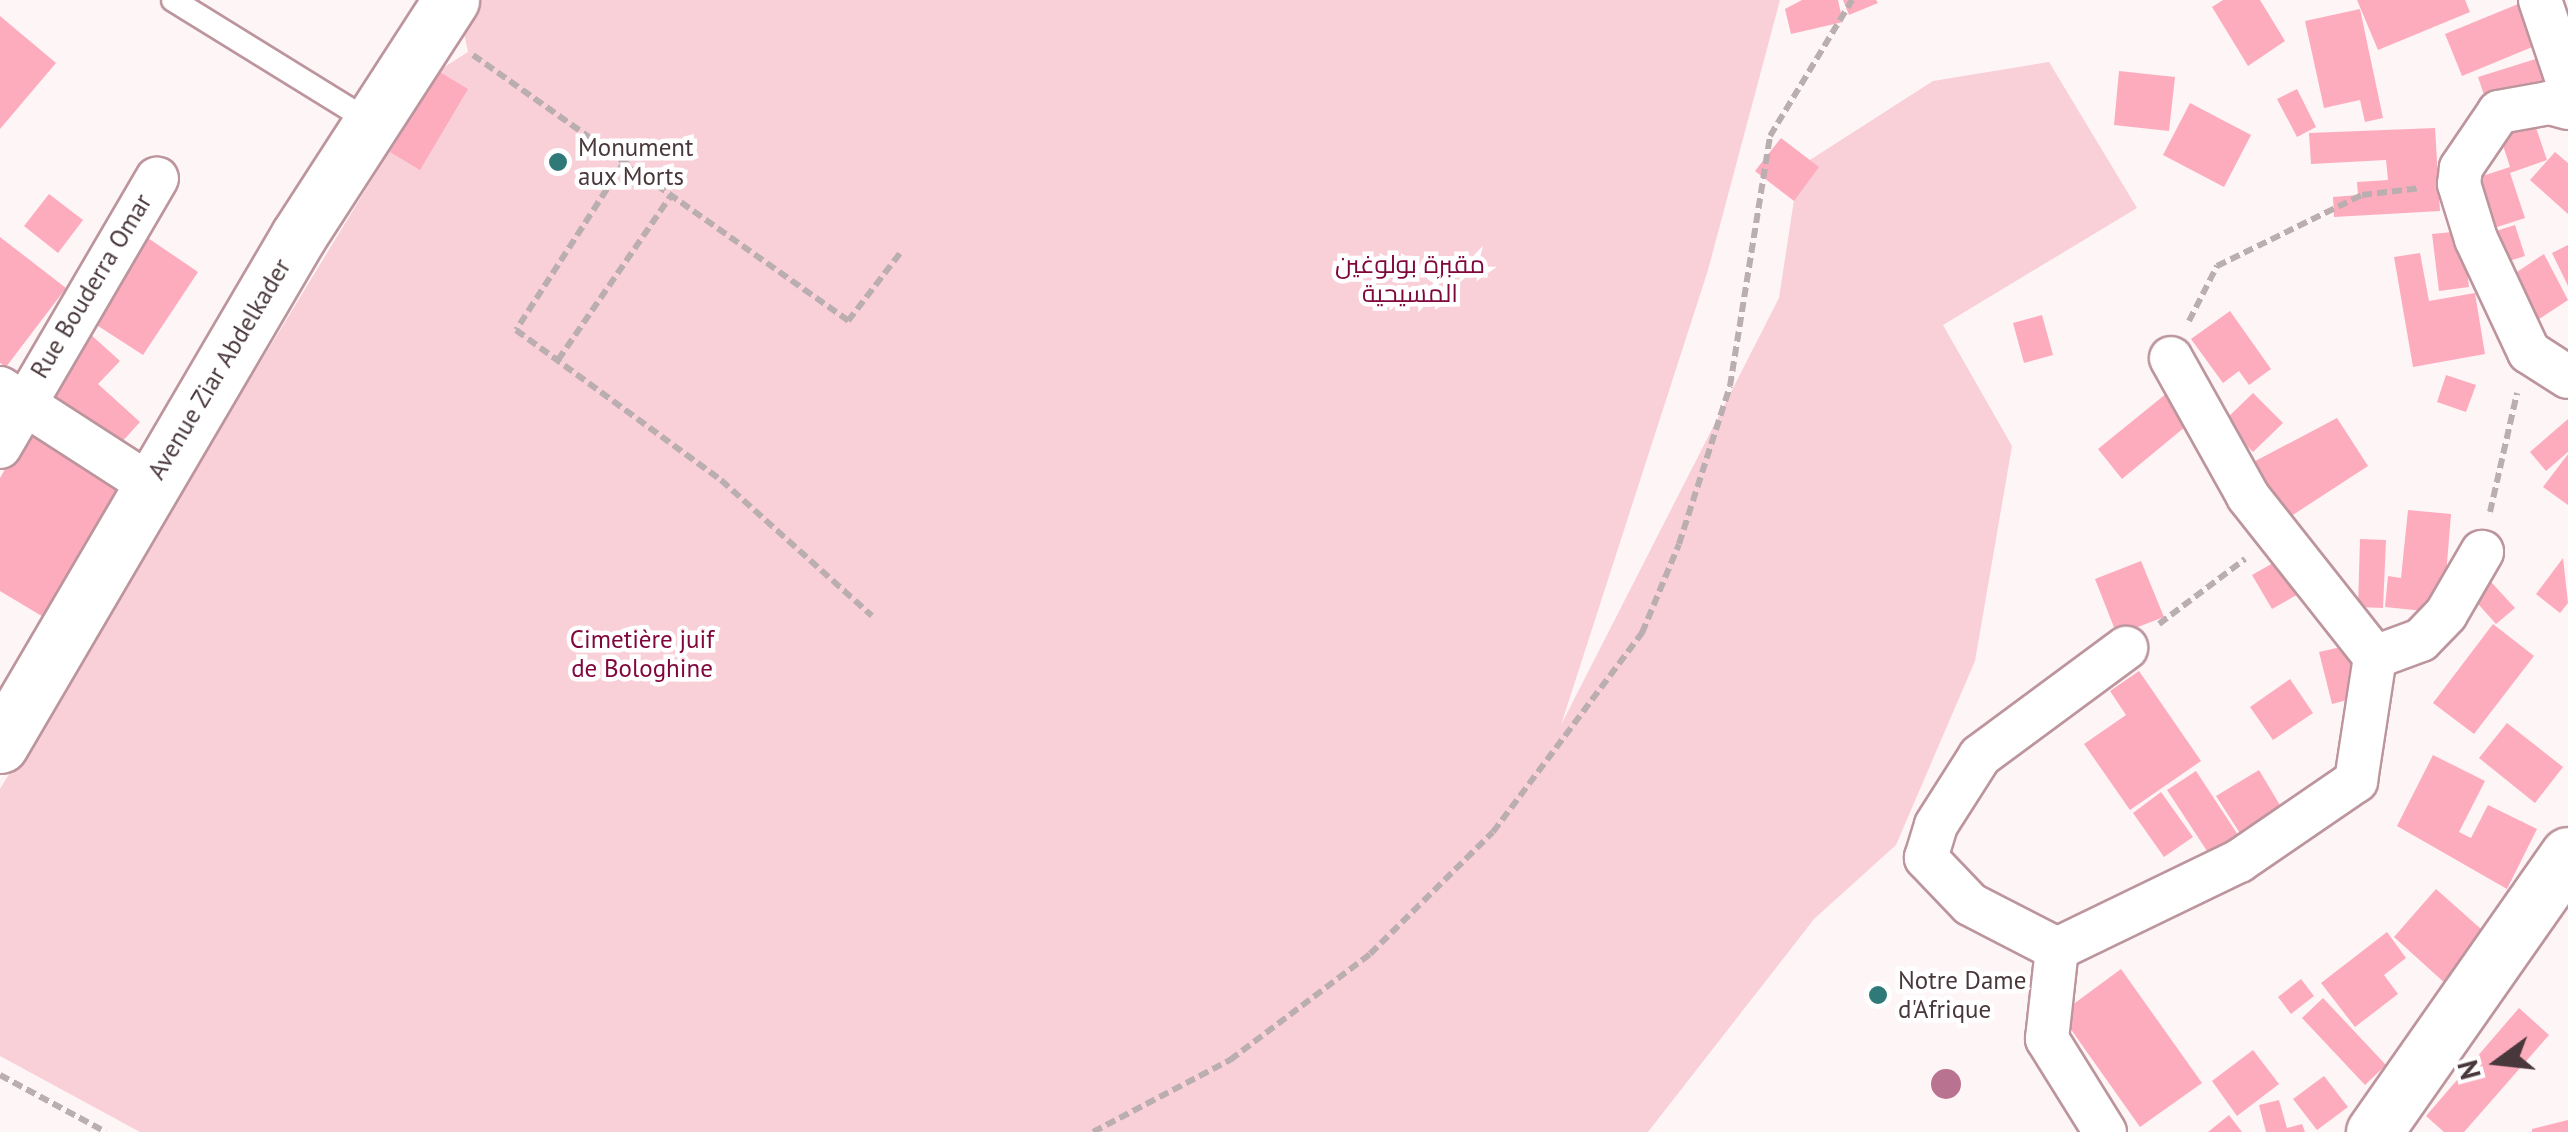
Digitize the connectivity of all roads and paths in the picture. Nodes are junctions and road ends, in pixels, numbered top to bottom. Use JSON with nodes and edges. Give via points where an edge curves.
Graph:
{"nodes":[{"id":1,"x":174,"y":0,"type":"edge"},
{"id":2,"x":452,"y":0,"type":"edge"},
{"id":3,"x":1852,"y":0,"type":"edge"},
{"id":4,"x":2540,"y":0,"type":"edge"},
{"id":5,"x":468,"y":52,"type":"dead end"},
{"id":6,"x":2568,"y":82,"type":"edge"},
{"id":7,"x":2568,"y":108,"type":"edge"},
{"id":8,"x":372,"y":122,"type":"junction"},
{"id":9,"x":623,"y":164,"type":"junction"},
{"id":10,"x":157,"y":178,"type":"dead end"},
{"id":11,"x":2459,"y":184,"type":"junction"},
{"id":12,"x":670,"y":197,"type":"junction"},
{"id":13,"x":901,"y":252,"type":"dead end"},
{"id":14,"x":2529,"y":352,"type":"junction"},
{"id":15,"x":2171,"y":358,"type":"joint"},
{"id":16,"x":558,"y":360,"type":"junction"},
{"id":17,"x":2568,"y":377,"type":"edge"},
{"id":18,"x":9,"y":396,"type":"edge"},
{"id":19,"x":0,"y":447,"type":"edge"},
{"id":20,"x":150,"y":485,"type":"junction"},
{"id":21,"x":2278,"y":534,"type":"junction"},
{"id":22,"x":2482,"y":552,"type":"joint"},
{"id":23,"x":872,"y":616,"type":"dead end"},
{"id":24,"x":2126,"y":648,"type":"joint"},
{"id":25,"x":2375,"y":657,"type":"junction"},
{"id":26,"x":0,"y":745,"type":"edge"},
{"id":27,"x":2568,"y":855,"type":"edge"},
{"id":28,"x":2057,"y":949,"type":"junction"},
{"id":29,"x":0,"y":1076,"type":"edge"},
{"id":30,"x":106,"y":1132,"type":"edge"},
{"id":31,"x":1094,"y":1132,"type":"edge"},
{"id":32,"x":2105,"y":1132,"type":"edge"},
{"id":33,"x":2374,"y":1132,"type":"edge"}],
"edges":[{"from":1,"to":8,"type":"lane"},
{"from":2,"to":8,"type":"main road","name":"Avenue Ziar Abdelkader"},
{"from":3,"to":31,"type":"path","via":[[1770,136],[1730,386],[1679,544],[1622,662],[1493,832],[1370,954],[1230,1060]]},
{"from":4,"to":6,"type":"street"},
{"from":5,"to":9,"type":"path"},
{"from":7,"to":11,"type":"street","via":[[2549,103],[2499,112],[2461,168]]},
{"from":8,"to":20,"type":"main road","name":"Avenue Ziar Abdelkader"},
{"from":9,"to":12,"type":"path"},
{"from":9,"to":16,"type":"path","via":[[516,330]]},
{"from":10,"to":18,"type":"street","name":"Rue Bouderra Omar"},
{"from":11,"to":14,"type":"street","via":[[2476,238]]},
{"from":11,"to":15,"type":"path","via":[[2362,195],[2218,266]]},
{"from":12,"to":13,"type":"path","via":[[848,321]]},
{"from":12,"to":16,"type":"path"},
{"from":14,"to":17,"type":"street"},
{"from":14,"to":22,"type":"path"},
{"from":15,"to":21,"type":"street"},
{"from":16,"to":23,"type":"path","via":[[721,480]]},
{"from":18,"to":19,"type":"street","name":"Rue Bouderra Omar"},
{"from":18,"to":20,"type":"street"},
{"from":20,"to":26,"type":"main road","name":"Avenue Ziar Abdelkader"},
{"from":21,"to":24,"type":"path"},
{"from":21,"to":25,"type":"street"},
{"from":22,"to":25,"type":"street","via":[[2446,614],[2421,640]]},
{"from":24,"to":28,"type":"street","via":[[1980,756],[1936,825],[1926,858],[1970,904]]},
{"from":25,"to":28,"type":"street","via":[[2356,782],[2238,861]]},
{"from":27,"to":33,"type":"main road"},
{"from":28,"to":32,"type":"street","via":[[2046,1039]]},
{"from":29,"to":30,"type":"path"}]}
